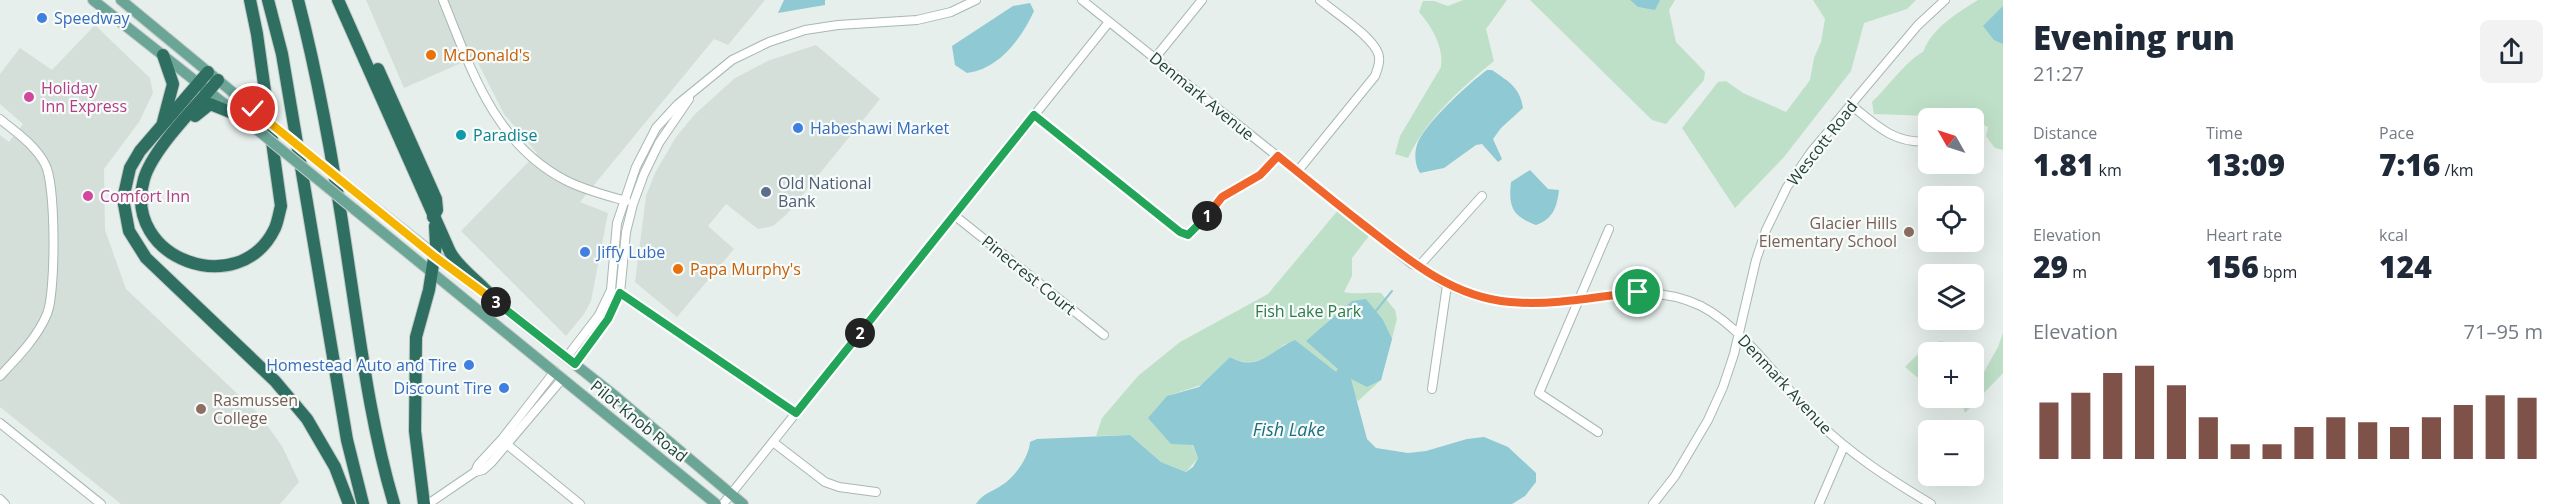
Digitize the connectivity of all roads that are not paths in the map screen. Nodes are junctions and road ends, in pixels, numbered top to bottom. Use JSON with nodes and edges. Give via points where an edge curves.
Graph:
{"nodes":[{"id":1,"x":93,"y":0,"type":"edge"},
{"id":2,"x":122,"y":0,"type":"edge"},
{"id":3,"x":250,"y":0,"type":"edge"},
{"id":4,"x":268,"y":0,"type":"edge"},
{"id":5,"x":298,"y":0,"type":"edge"},
{"id":6,"x":338,"y":0,"type":"edge"},
{"id":7,"x":347,"y":0,"type":"edge"},
{"id":8,"x":443,"y":0,"type":"edge"},
{"id":9,"x":976,"y":0,"type":"edge"},
{"id":10,"x":1082,"y":0,"type":"edge"},
{"id":11,"x":1202,"y":0,"type":"edge"},
{"id":12,"x":1320,"y":0,"type":"edge"},
{"id":13,"x":1945,"y":0,"type":"edge"},
{"id":14,"x":1109,"y":22,"type":"junction"},
{"id":15,"x":163,"y":55,"type":"junction"},
{"id":16,"x":1155,"y":58,"type":"junction"},
{"id":17,"x":213,"y":76,"type":"junction"},
{"id":18,"x":204,"y":87,"type":"junction"},
{"id":19,"x":692,"y":93,"type":"junction"},
{"id":20,"x":1851,"y":105,"type":"junction"},
{"id":21,"x":1034,"y":115,"type":"junction"},
{"id":22,"x":240,"y":117,"type":"junction"},
{"id":23,"x":0,"y":119,"type":"edge"},
{"id":24,"x":179,"y":127,"type":"junction"},
{"id":25,"x":160,"y":130,"type":"junction"},
{"id":26,"x":1918,"y":142,"type":"edge"},
{"id":27,"x":1278,"y":156,"type":"junction"},
{"id":28,"x":1297,"y":172,"type":"junction"},
{"id":29,"x":1482,"y":196,"type":"dead end"},
{"id":30,"x":622,"y":200,"type":"junction"},
{"id":31,"x":633,"y":204,"type":"junction"},
{"id":32,"x":954,"y":215,"type":"junction"},
{"id":33,"x":434,"y":219,"type":"junction"},
{"id":34,"x":1609,"y":229,"type":"dead end"},
{"id":35,"x":434,"y":256,"type":"junction"},
{"id":36,"x":1419,"y":266,"type":"junction"},
{"id":37,"x":432,"y":273,"type":"junction"},
{"id":38,"x":1447,"y":285,"type":"junction"},
{"id":39,"x":620,"y":293,"type":"junction"},
{"id":40,"x":1579,"y":299,"type":"junction"},
{"id":41,"x":495,"y":301,"type":"junction"},
{"id":42,"x":1738,"y":333,"type":"junction"},
{"id":43,"x":1104,"y":335,"type":"dead end"},
{"id":44,"x":571,"y":361,"type":"junction"},
{"id":45,"x":559,"y":375,"type":"junction"},
{"id":46,"x":0,"y":376,"type":"edge"},
{"id":47,"x":1432,"y":389,"type":"dead end"},
{"id":48,"x":796,"y":413,"type":"junction"},
{"id":49,"x":0,"y":423,"type":"edge"},
{"id":50,"x":1598,"y":432,"type":"dead end"},
{"id":51,"x":772,"y":442,"type":"junction"},
{"id":52,"x":506,"y":444,"type":"junction"},
{"id":53,"x":1844,"y":446,"type":"junction"},
{"id":54,"x":475,"y":472,"type":"junction"},
{"id":55,"x":876,"y":492,"type":"dead end"},
{"id":56,"x":732,"y":494,"type":"junction"},
{"id":57,"x":0,"y":500,"type":"edge"},
{"id":58,"x":5,"y":504,"type":"edge"},
{"id":59,"x":101,"y":504,"type":"edge"},
{"id":60,"x":349,"y":504,"type":"edge"},
{"id":61,"x":363,"y":504,"type":"edge"},
{"id":62,"x":394,"y":504,"type":"edge"},
{"id":63,"x":426,"y":504,"type":"edge"},
{"id":64,"x":580,"y":504,"type":"edge"},
{"id":65,"x":716,"y":504,"type":"edge"},
{"id":66,"x":723,"y":504,"type":"edge"},
{"id":67,"x":743,"y":504,"type":"edge"},
{"id":68,"x":1653,"y":504,"type":"edge"},
{"id":69,"x":1818,"y":504,"type":"edge"},
{"id":70,"x":1930,"y":504,"type":"edge"}],
"edges":[{"from":1,"to":15,"type":"main road","name":"Pilot Knob Road"},
{"from":2,"to":17,"type":"main road","name":"Pilot Knob Road"},
{"from":3,"to":24,"type":"highway","via":[[281,206],[274,228],[262,246],[241,261],[216,267],[190,264],[167,252],[144,218],[144,180],[152,161]]},
{"from":4,"to":61,"type":"highway","via":[[282,54],[347,440]]},
{"from":5,"to":62,"type":"highway","via":[[337,184],[368,391]]},
{"from":6,"to":33,"type":"highway"},
{"from":7,"to":33,"type":"highway","via":[[436,199]]},
{"from":8,"to":30,"type":"street","via":[[482,95],[514,140],[564,180]]},
{"from":9,"to":19,"type":"street","via":[[951,12],[917,20],[805,30],[732,60]]},
{"from":10,"to":14,"type":"street","name":"Denmark Avenue"},
{"from":11,"to":16,"type":"street"},
{"from":12,"to":28,"type":"street","via":[[1371,41],[1379,57],[1378,67],[1375,76]]},
{"from":13,"to":20,"type":"street","name":"Wescott Road"},
{"from":14,"to":16,"type":"street","name":"Denmark Avenue"},
{"from":14,"to":21,"type":"street"},
{"from":15,"to":18,"type":"main road","name":"Pilot Knob Road"},
{"from":15,"to":25,"type":"highway","via":[[173,84]]},
{"from":16,"to":27,"type":"street","name":"Denmark Avenue"},
{"from":17,"to":18,"type":"highway"},
{"from":17,"to":35,"type":"main road","name":"Pilot Knob Road","bridge":true},
{"from":18,"to":22,"type":"main road","name":"Pilot Knob Road"},
{"from":18,"to":24,"type":"highway"},
{"from":18,"to":25,"type":"highway"},
{"from":19,"to":30,"type":"street","via":[[656,128]]},
{"from":19,"to":31,"type":"street","via":[[659,143]]},
{"from":20,"to":26,"type":"street","via":[[1893,138]]},
{"from":20,"to":42,"type":"street","name":"Wescott Road","via":[[1787,187],[1766,230]]},
{"from":21,"to":27,"type":"street","via":[[1188,235],[1222,197],[1260,175]]},
{"from":21,"to":32,"type":"street"},
{"from":22,"to":24,"type":"highway","via":[[210,104]]},
{"from":22,"to":37,"type":"main road","name":"Pilot Knob Road","bridge":true},
{"from":23,"to":46,"type":"street","via":[[34,147],[46,166],[51,188],[52,289],[48,314],[35,337]]},
{"from":25,"to":60,"type":"highway","via":[[140,151],[125,183],[123,199],[129,231],[146,258],[275,381],[307,419],[335,467]]},
{"from":27,"to":28,"type":"street","name":"Denmark Avenue"},
{"from":28,"to":36,"type":"street","name":"Denmark Avenue"},
{"from":29,"to":36,"type":"street"},
{"from":30,"to":31,"type":"street"},
{"from":30,"to":44,"type":"street","via":[[611,290]]},
{"from":31,"to":39,"type":"street"},
{"from":32,"to":43,"type":"street","name":"Pinecrest Court"},
{"from":32,"to":48,"type":"street"},
{"from":33,"to":35,"type":"highway"},
{"from":33,"to":41,"type":"highway","via":[[457,265],[486,288]]},
{"from":34,"to":40,"type":"street"},
{"from":35,"to":37,"type":"highway"},
{"from":35,"to":41,"type":"main road","name":"Pilot Knob Road"},
{"from":36,"to":38,"type":"street","name":"Denmark Avenue"},
{"from":37,"to":45,"type":"main road","name":"Pilot Knob Road"},
{"from":37,"to":63,"type":"highway","via":[[417,337],[415,431]]},
{"from":38,"to":40,"type":"street","name":"Denmark Avenue","via":[[1475,296],[1509,302],[1539,304]]},
{"from":38,"to":47,"type":"street"},
{"from":39,"to":44,"type":"street","via":[[608,319]]},
{"from":39,"to":48,"type":"street"},
{"from":40,"to":42,"type":"street","name":"Denmark Avenue","via":[[1638,292],[1668,294],[1702,307]]},
{"from":40,"to":50,"type":"street","via":[[1539,393]]},
{"from":41,"to":44,"type":"main road","name":"Pilot Knob Road"},
{"from":42,"to":53,"type":"street","name":"Denmark Avenue"},
{"from":42,"to":68,"type":"street","name":"Wescott Road","via":[[1734,354],[1708,420],[1675,476]]},
{"from":44,"to":45,"type":"main road"},
{"from":44,"to":56,"type":"main road","name":"Pilot Knob Road"},
{"from":45,"to":52,"type":"street"},
{"from":45,"to":54,"type":"street"},
{"from":45,"to":65,"type":"main road","name":"Pilot Knob Road"},
{"from":48,"to":51,"type":"street"},
{"from":49,"to":59,"type":"street"},
{"from":51,"to":55,"type":"street","via":[[825,482]]},
{"from":51,"to":56,"type":"street"},
{"from":52,"to":54,"type":"street","via":[[483,470]]},
{"from":52,"to":64,"type":"street"},
{"from":53,"to":69,"type":"street"},
{"from":53,"to":70,"type":"street","name":"Denmark Avenue"},
{"from":54,"to":63,"type":"street"},
{"from":56,"to":66,"type":"street"},
{"from":56,"to":67,"type":"main road","name":"Pilot Knob Road"},
{"from":57,"to":58,"type":"street"}]}
